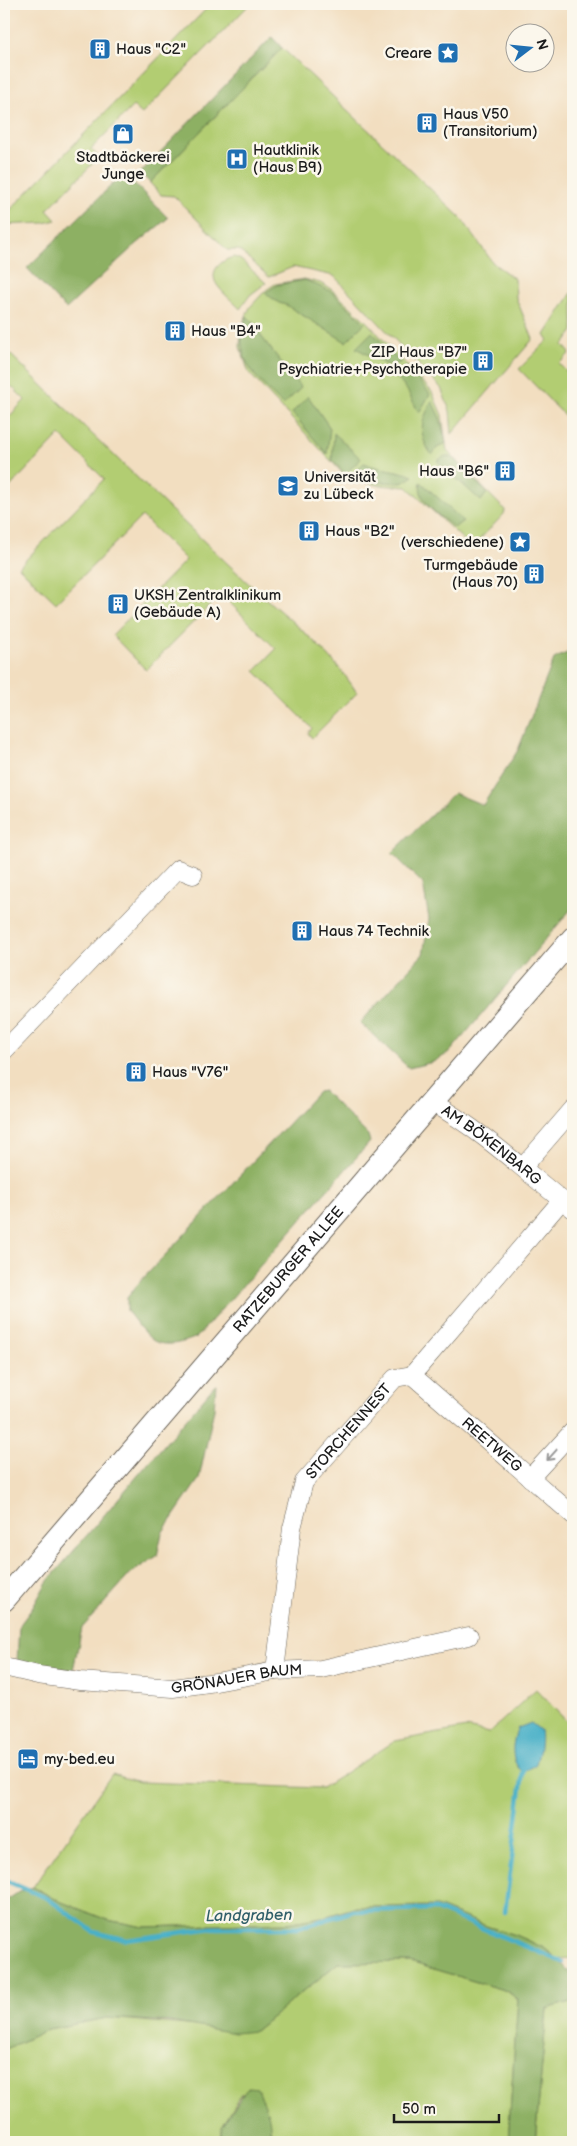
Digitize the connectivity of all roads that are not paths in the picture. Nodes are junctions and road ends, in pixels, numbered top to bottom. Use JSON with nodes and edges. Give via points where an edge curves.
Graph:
{"nodes":[{"id":1,"x":193,"y":875,"type":"dead end"},
{"id":2,"x":573,"y":938,"type":"edge"},
{"id":3,"x":4,"y":1051,"type":"edge"},
{"id":4,"x":432,"y":1103,"type":"junction"},
{"id":5,"x":573,"y":1109,"type":"edge"},
{"id":6,"x":523,"y":1167,"type":"junction"},
{"id":7,"x":567,"y":1204,"type":"edge"},
{"id":8,"x":412,"y":1375,"type":"junction"},
{"id":9,"x":573,"y":1431,"type":"edge"},
{"id":10,"x":530,"y":1478,"type":"junction"},
{"id":11,"x":573,"y":1514,"type":"edge"},
{"id":12,"x":7,"y":1589,"type":"edge"},
{"id":13,"x":468,"y":1636,"type":"dead end"},
{"id":14,"x":4,"y":1667,"type":"edge"},
{"id":15,"x":275,"y":1671,"type":"junction"}],
"edges":[{"from":1,"to":3,"type":"street","via":[[178,870]]},
{"from":2,"to":4,"type":"main road","name":"RATZEBURGER ALLEE"},
{"from":4,"to":6,"type":"street","name":"AM BÖKENBARG"},
{"from":4,"to":12,"type":"main road","name":"RATZEBURGER ALLEE"},
{"from":5,"to":6,"type":"street"},
{"from":6,"to":7,"type":"street","name":"AM BÖKENBARG"},
{"from":7,"to":8,"type":"street","name":"STORCHENNEST"},
{"from":8,"to":10,"type":"street","name":"REETWEG"},
{"from":8,"to":15,"type":"street","name":"STORCHENNEST","via":[[395,1378],[304,1482],[292,1528]]},
{"from":9,"to":10,"type":"street","one_way":true},
{"from":10,"to":11,"type":"street","name":"REETWEG"},
{"from":13,"to":15,"type":"street","name":"GRÖNAUER BAUM","via":[[321,1669]]},
{"from":14,"to":15,"type":"street","name":"GRÖNAUER BAUM","via":[[80,1680],[173,1688]]}]}
